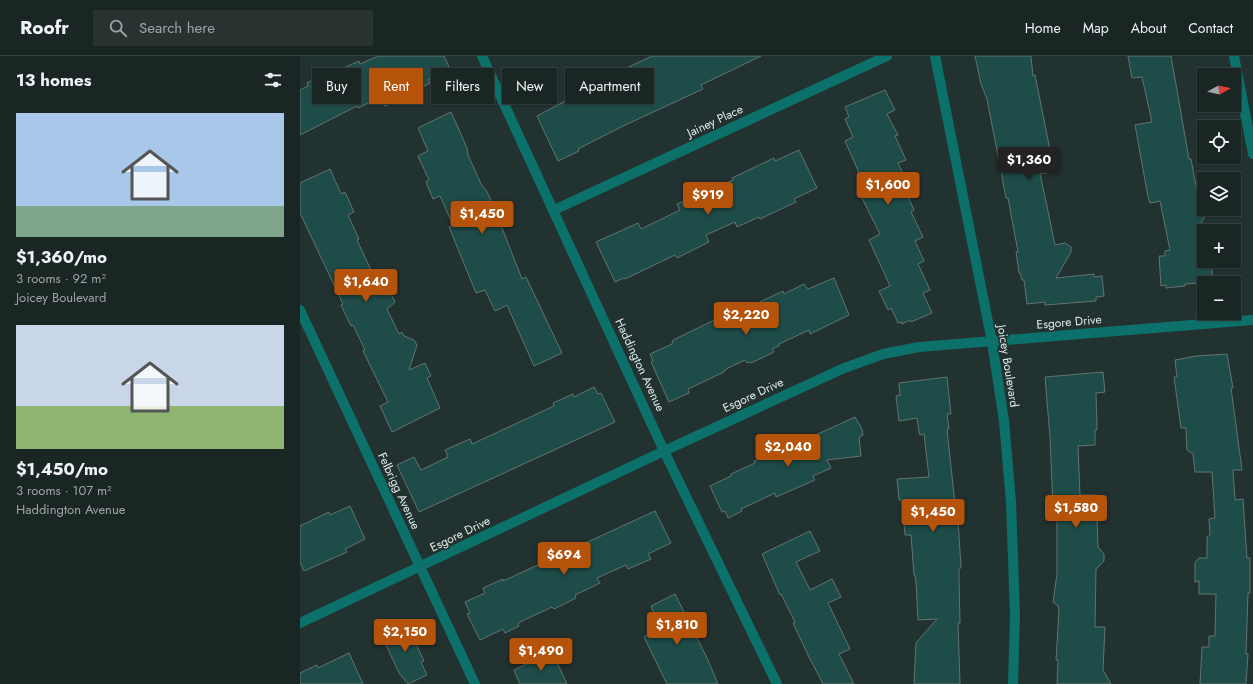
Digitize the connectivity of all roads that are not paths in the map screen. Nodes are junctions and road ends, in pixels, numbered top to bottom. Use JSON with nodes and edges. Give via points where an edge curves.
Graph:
{"nodes":[{"id":1,"x":482,"y":56,"type":"edge"},
{"id":2,"x":887,"y":56,"type":"edge"},
{"id":3,"x":935,"y":56,"type":"edge"},
{"id":4,"x":1234,"y":56,"type":"edge"},
{"id":5,"x":1253,"y":154,"type":"edge"},
{"id":6,"x":554,"y":210,"type":"junction"},
{"id":7,"x":300,"y":310,"type":"edge"},
{"id":8,"x":1253,"y":320,"type":"edge"},
{"id":9,"x":992,"y":342,"type":"junction"},
{"id":10,"x":664,"y":450,"type":"junction"},
{"id":11,"x":421,"y":568,"type":"junction"},
{"id":12,"x":300,"y":624,"type":"edge"},
{"id":13,"x":475,"y":684,"type":"edge"},
{"id":14,"x":777,"y":684,"type":"edge"},
{"id":15,"x":1013,"y":684,"type":"edge"}],
"edges":[{"from":1,"to":6,"type":"street","name":"Haddington Avenue"},
{"from":2,"to":6,"type":"street","name":"Jainey Place"},
{"from":3,"to":9,"type":"street","name":"Joicey Boulevard"},
{"from":4,"to":5,"type":"street"},
{"from":6,"to":10,"type":"street","name":"Haddington Avenue"},
{"from":7,"to":11,"type":"street","name":"Felbrigg Avenue"},
{"from":8,"to":9,"type":"street","name":"Esgore Drive"},
{"from":9,"to":10,"type":"street","name":"Esgore Drive","via":[[919,346],[883,354],[842,369]]},
{"from":9,"to":15,"type":"street","name":"Joicey Boulevard","via":[[1004,421],[1011,502],[1015,615]]},
{"from":10,"to":11,"type":"street","name":"Esgore Drive"},
{"from":10,"to":14,"type":"street","name":"Haddington Avenue"},
{"from":11,"to":12,"type":"street","name":"Esgore Drive"},
{"from":11,"to":13,"type":"street","name":"Felbrigg Avenue"}]}
